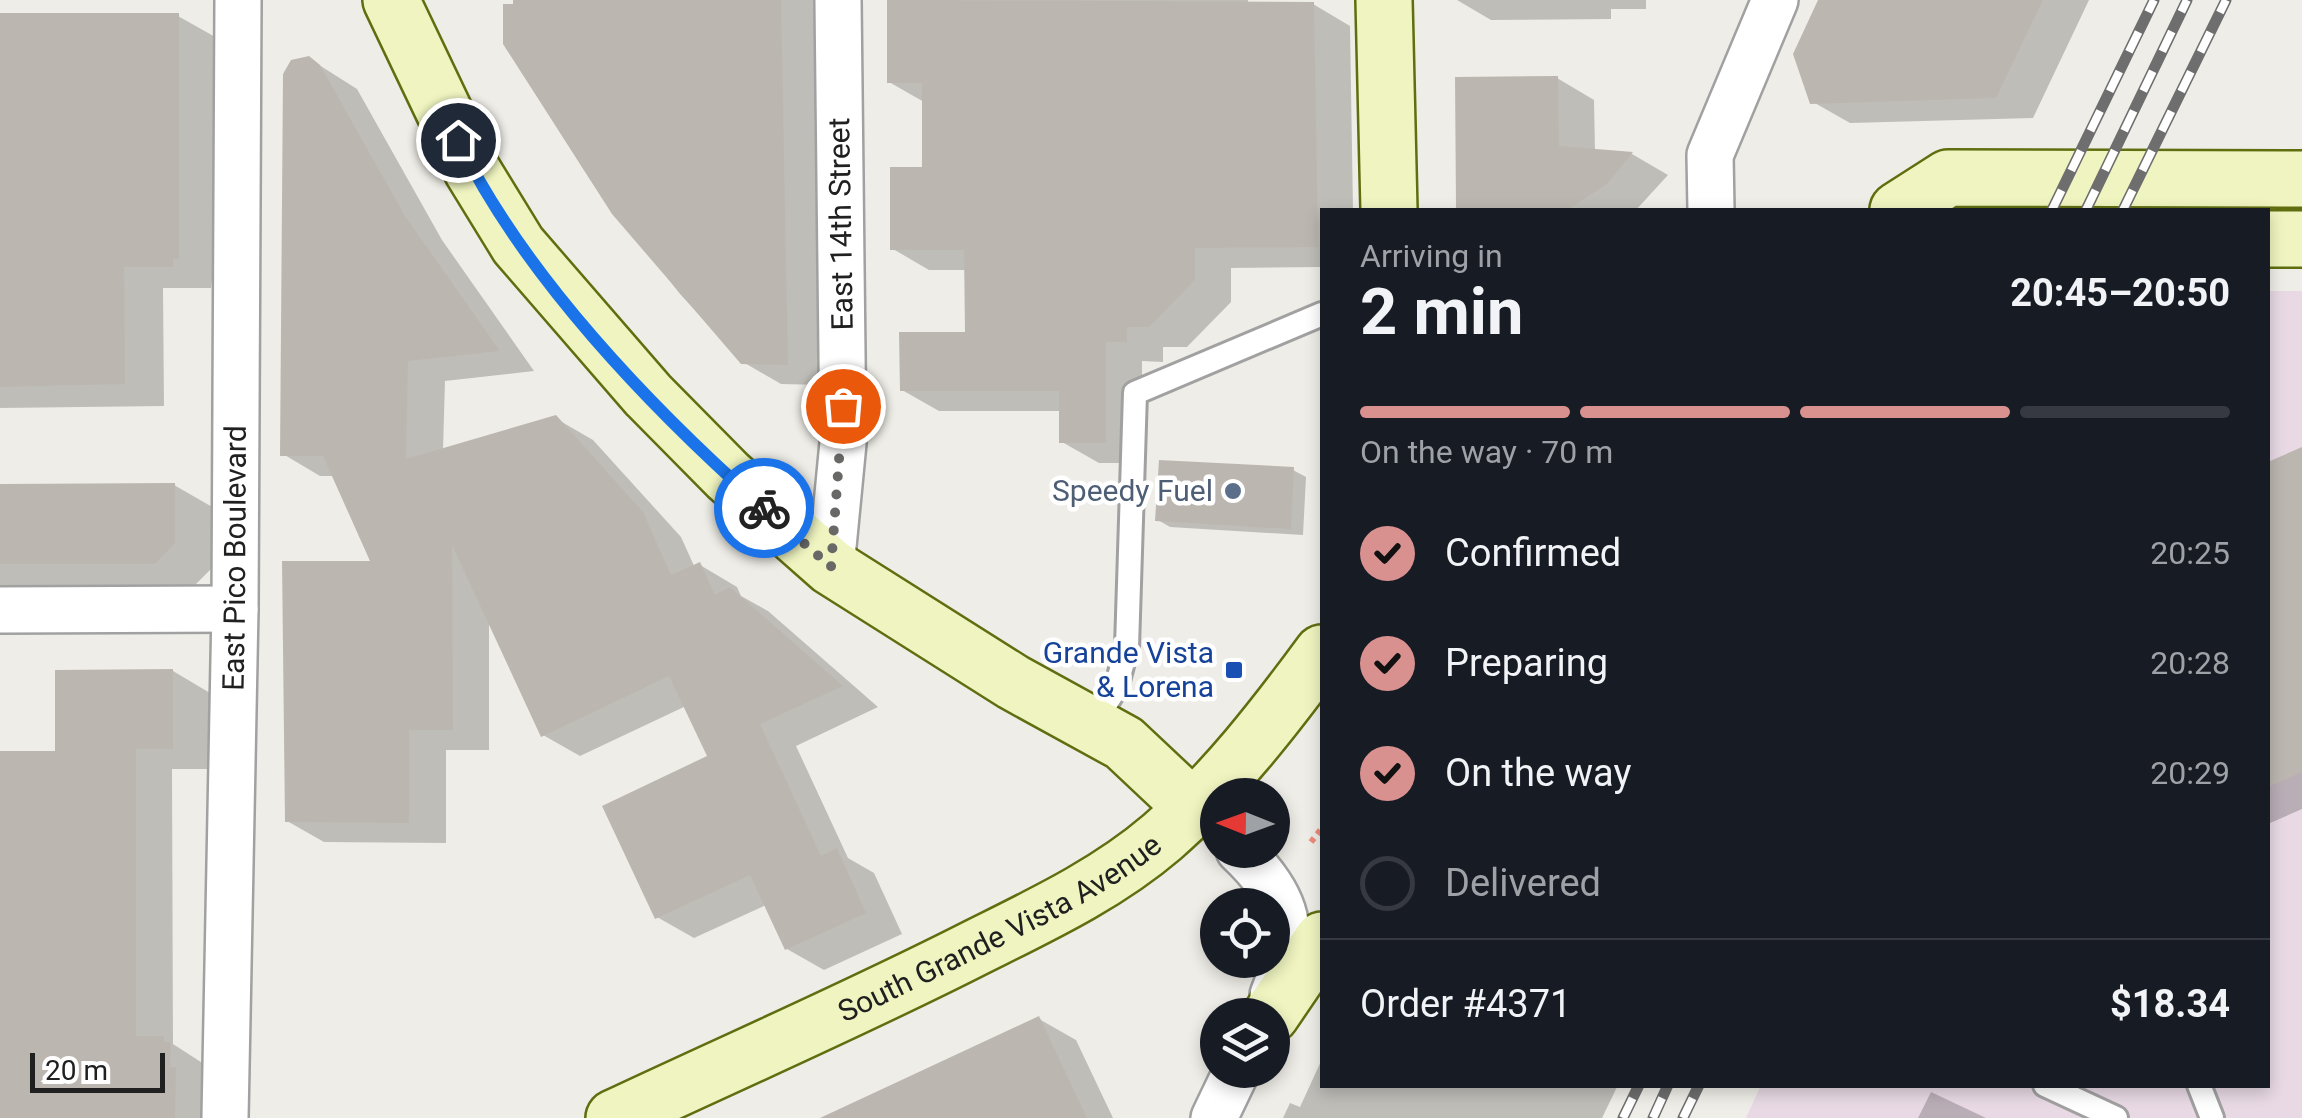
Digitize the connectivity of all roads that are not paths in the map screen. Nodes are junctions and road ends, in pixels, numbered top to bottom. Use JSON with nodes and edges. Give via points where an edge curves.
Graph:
{"nodes":[{"id":1,"x":238,"y":0,"type":"edge"},
{"id":2,"x":391,"y":0,"type":"edge"},
{"id":3,"x":838,"y":0,"type":"edge"},
{"id":4,"x":1384,"y":0,"type":"edge"},
{"id":5,"x":1775,"y":0,"type":"edge"},
{"id":6,"x":2302,"y":179,"type":"edge"},
{"id":7,"x":1389,"y":208,"type":"edge"},
{"id":8,"x":1711,"y":208,"type":"edge"},
{"id":9,"x":1901,"y":208,"type":"edge"},
{"id":10,"x":2270,"y":239,"type":"edge"},
{"id":11,"x":2302,"y":239,"type":"edge"},
{"id":12,"x":1320,"y":315,"type":"edge"},
{"id":13,"x":831,"y":567,"type":"junction"},
{"id":14,"x":235,"y":609,"type":"junction"},
{"id":15,"x":0,"y":610,"type":"edge"},
{"id":16,"x":1320,"y":656,"type":"edge"},
{"id":17,"x":1092,"y":726,"type":"junction"},
{"id":18,"x":1233,"y":778,"type":"edge"},
{"id":19,"x":1200,"y":814,"type":"edge"},
{"id":20,"x":1200,"y":821,"type":"edge"},
{"id":21,"x":1253,"y":868,"type":"edge"},
{"id":22,"x":1320,"y":943,"type":"edge"},
{"id":23,"x":1274,"y":998,"type":"edge"},
{"id":24,"x":1280,"y":998,"type":"edge"},
{"id":25,"x":1229,"y":1088,"type":"edge"},
{"id":26,"x":2051,"y":1088,"type":"edge"},
{"id":27,"x":2200,"y":1088,"type":"edge"},
{"id":28,"x":226,"y":1118,"type":"edge"},
{"id":29,"x":614,"y":1118,"type":"edge"},
{"id":30,"x":1214,"y":1118,"type":"edge"},
{"id":31,"x":2116,"y":1118,"type":"edge"},
{"id":32,"x":2212,"y":1118,"type":"edge"}],
"edges":[{"from":1,"to":14,"type":"street","name":"East Pico Boulevard"},
{"from":2,"to":13,"type":"main road","via":[[472,170],[518,245],[648,396]]},
{"from":3,"to":13,"type":"street","name":"East 14th Street","via":[[843,442]]},
{"from":4,"to":7,"type":"main road"},
{"from":5,"to":8,"type":"street","via":[[1710,155]]},
{"from":6,"to":9,"type":"main road","via":[[1948,178]]},
{"from":10,"to":11,"type":"main road"},
{"from":12,"to":17,"type":"lane","via":[[1135,393],[1127,647],[1116,688]]},
{"from":13,"to":17,"type":"main road"},
{"from":14,"to":15,"type":"street"},
{"from":14,"to":28,"type":"street","name":"East Pico Boulevard"},
{"from":16,"to":18,"type":"main road","name":"South Grande Vista Avenue"},
{"from":17,"to":19,"type":"main road","via":[[1124,744]]},
{"from":20,"to":29,"type":"main road","name":"South Grande Vista Avenue","via":[[1162,837],[1087,892]]},
{"from":21,"to":23,"type":"street","via":[[1289,929]]},
{"from":22,"to":24,"type":"main road"},
{"from":25,"to":30,"type":"street"},
{"from":26,"to":31,"type":"lane"},
{"from":27,"to":32,"type":"lane"}]}
